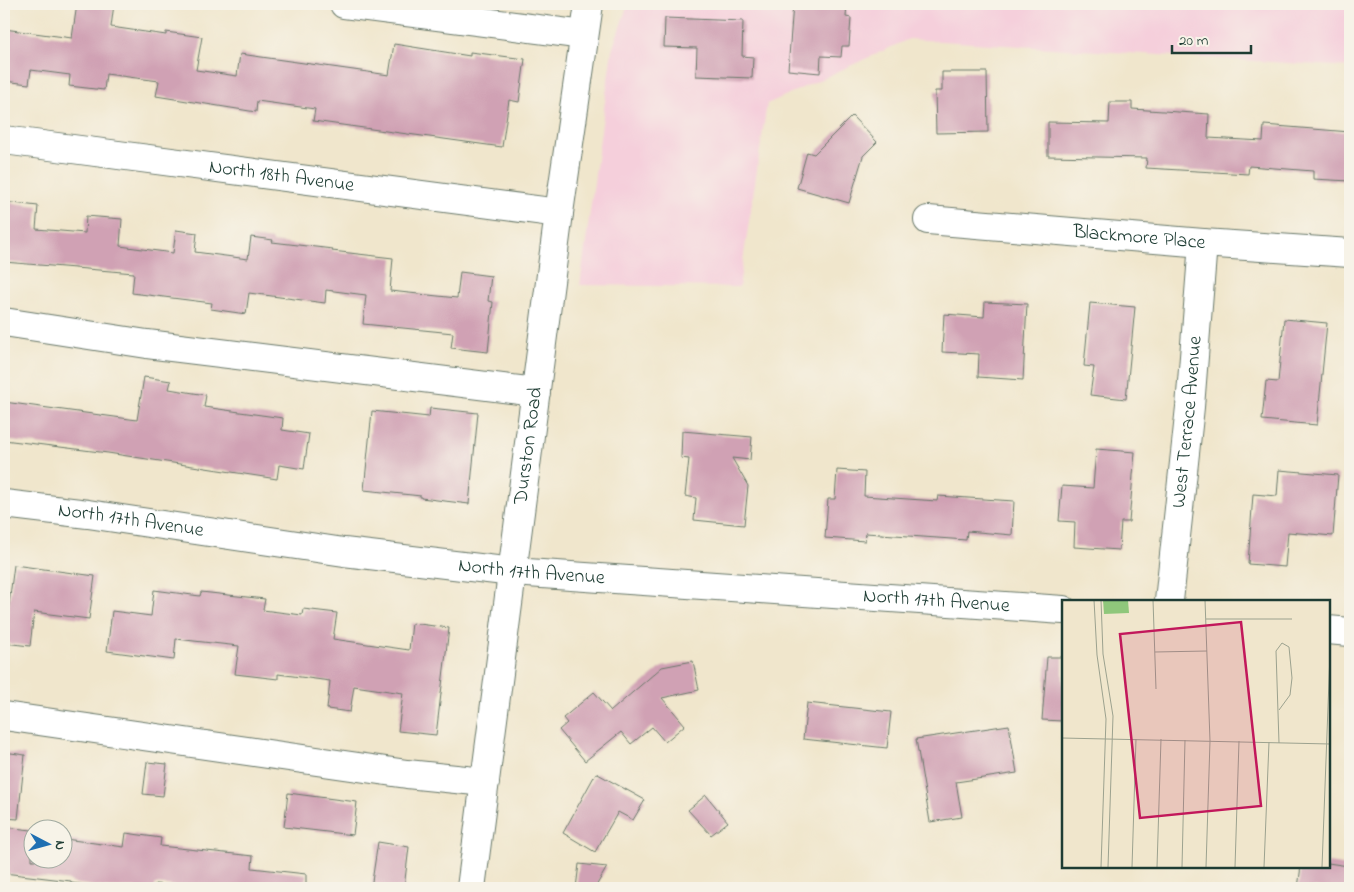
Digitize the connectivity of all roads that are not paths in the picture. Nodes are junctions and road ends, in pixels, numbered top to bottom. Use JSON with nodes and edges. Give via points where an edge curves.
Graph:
{"nodes":[{"id":1,"x":344,"y":4,"type":"edge"},
{"id":2,"x":589,"y":4,"type":"edge"},
{"id":3,"x":584,"y":35,"type":"junction"},
{"id":4,"x":4,"y":140,"type":"edge"},
{"id":5,"x":559,"y":213,"type":"junction"},
{"id":6,"x":928,"y":220,"type":"dead end"},
{"id":7,"x":1203,"y":243,"type":"junction"},
{"id":8,"x":1350,"y":253,"type":"edge"},
{"id":9,"x":4,"y":322,"type":"edge"},
{"id":10,"x":536,"y":392,"type":"junction"},
{"id":11,"x":4,"y":504,"type":"edge"},
{"id":12,"x":513,"y":572,"type":"junction"},
{"id":13,"x":1169,"y":600,"type":"edge"},
{"id":14,"x":1062,"y":610,"type":"edge"},
{"id":15,"x":1329,"y":630,"type":"edge"},
{"id":16,"x":1350,"y":632,"type":"edge"},
{"id":17,"x":4,"y":716,"type":"edge"},
{"id":18,"x":485,"y":782,"type":"junction"},
{"id":19,"x":471,"y":888,"type":"edge"}],
"edges":[{"from":1,"to":3,"type":"street"},
{"from":2,"to":3,"type":"street","name":"Durston Road"},
{"from":3,"to":5,"type":"street","name":"Durston Road"},
{"from":4,"to":5,"type":"street","name":"North 18th Avenue"},
{"from":5,"to":10,"type":"street","name":"Durston Road"},
{"from":6,"to":7,"type":"street","name":"Blackmore Place"},
{"from":7,"to":8,"type":"street","name":"Blackmore Place"},
{"from":7,"to":13,"type":"street","name":"West Terrace Avenue","via":[[1190,407]]},
{"from":9,"to":10,"type":"street","via":[[147,344]]},
{"from":10,"to":12,"type":"street","name":"Durston Road"},
{"from":11,"to":12,"type":"street","name":"North 17th Avenue","via":[[344,552]]},
{"from":12,"to":14,"type":"street","name":"North 17th Avenue"},
{"from":12,"to":18,"type":"street","name":"Durston Road"},
{"from":15,"to":16,"type":"street"},
{"from":17,"to":18,"type":"street","via":[[407,774]]},
{"from":18,"to":19,"type":"street","name":"Durston Road"}]}
